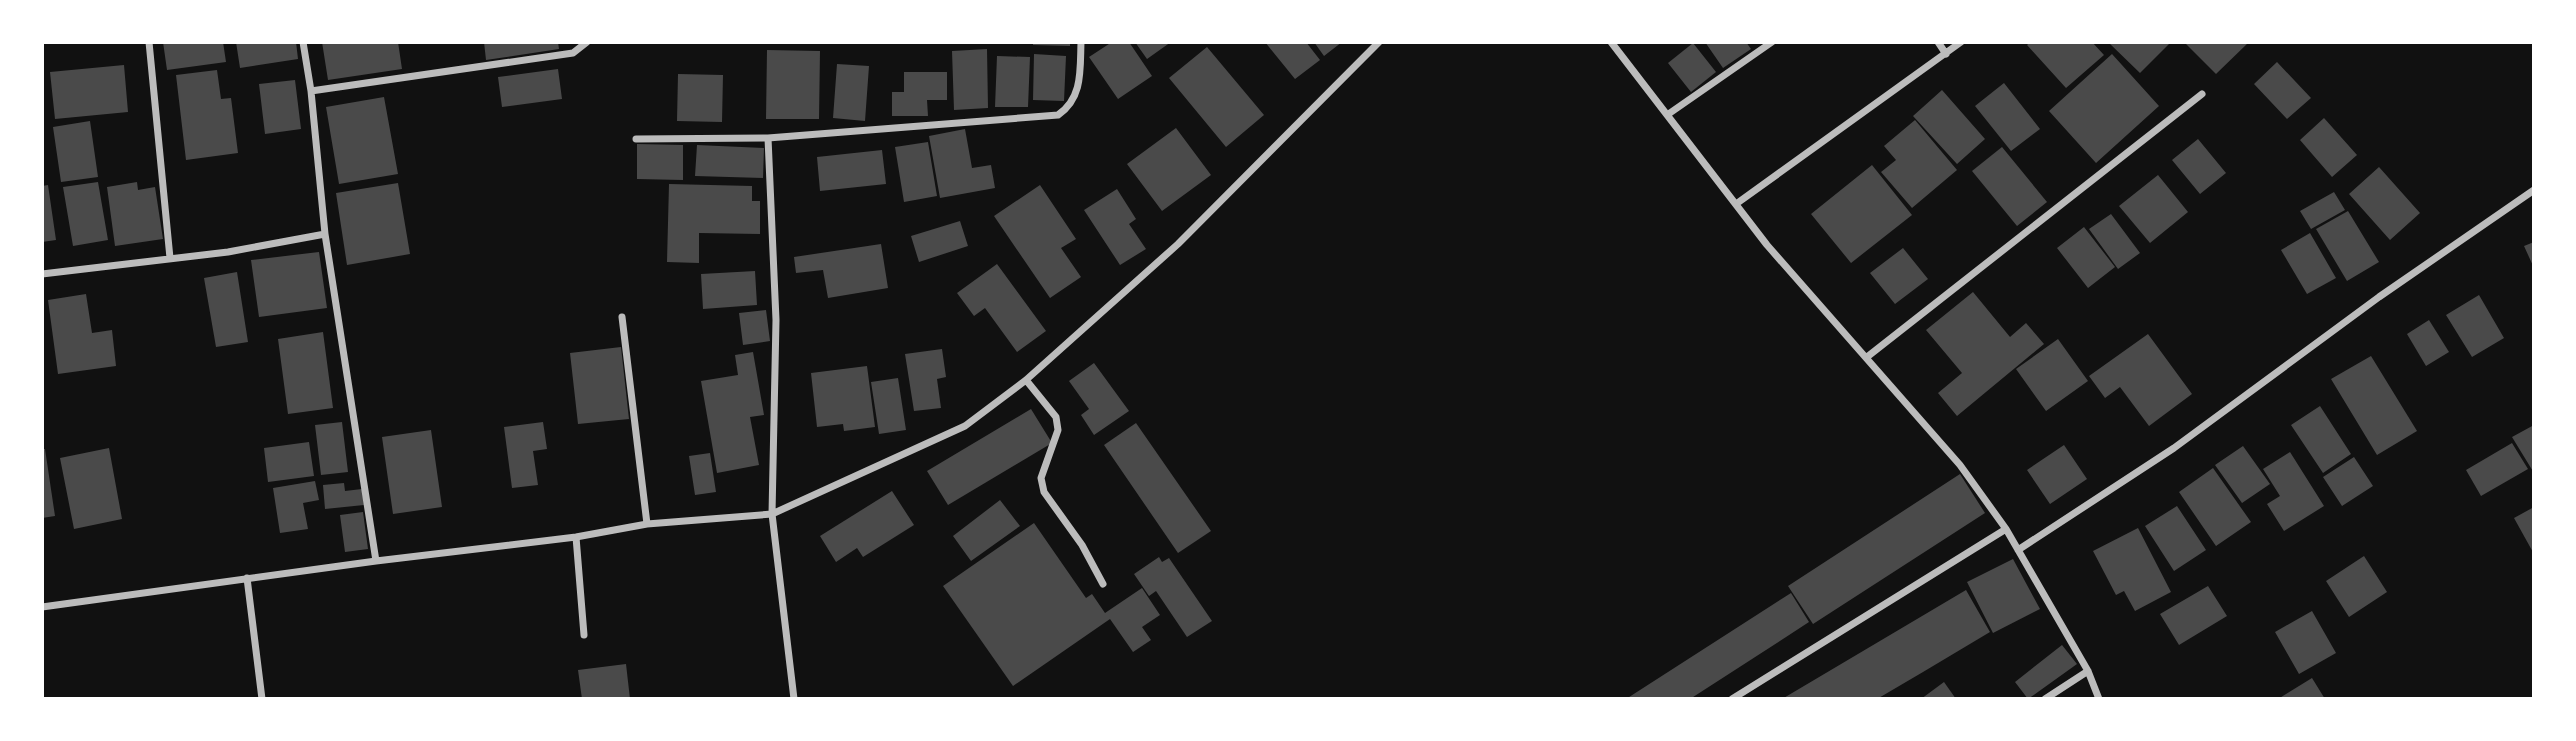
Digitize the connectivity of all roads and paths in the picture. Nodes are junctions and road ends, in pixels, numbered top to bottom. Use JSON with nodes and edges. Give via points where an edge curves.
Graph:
{"nodes":[{"id":1,"x":149,"y":42,"type":"edge"},
{"id":2,"x":303,"y":42,"type":"edge"},
{"id":3,"x":587,"y":42,"type":"edge"},
{"id":4,"x":1081,"y":42,"type":"edge"},
{"id":5,"x":1379,"y":42,"type":"edge"},
{"id":6,"x":1611,"y":42,"type":"edge"},
{"id":7,"x":1772,"y":42,"type":"edge"},
{"id":8,"x":1938,"y":42,"type":"edge"},
{"id":9,"x":1961,"y":42,"type":"edge"},
{"id":10,"x":1946,"y":54,"type":"junction"},
{"id":11,"x":311,"y":92,"type":"junction"},
{"id":12,"x":2202,"y":94,"type":"dead end"},
{"id":13,"x":1667,"y":115,"type":"junction"},
{"id":14,"x":768,"y":138,"type":"junction"},
{"id":15,"x":636,"y":139,"type":"dead end"},
{"id":16,"x":2534,"y":190,"type":"edge"},
{"id":17,"x":1735,"y":204,"type":"junction"},
{"id":18,"x":325,"y":234,"type":"junction"},
{"id":19,"x":170,"y":258,"type":"junction"},
{"id":20,"x":42,"y":274,"type":"edge"},
{"id":21,"x":622,"y":317,"type":"dead end"},
{"id":22,"x":1867,"y":357,"type":"junction"},
{"id":23,"x":1026,"y":380,"type":"junction"},
{"id":24,"x":772,"y":514,"type":"junction"},
{"id":25,"x":647,"y":524,"type":"junction"},
{"id":26,"x":2006,"y":528,"type":"junction"},
{"id":27,"x":576,"y":537,"type":"junction"},
{"id":28,"x":2018,"y":550,"type":"junction"},
{"id":29,"x":376,"y":561,"type":"junction"},
{"id":30,"x":247,"y":578,"type":"junction"},
{"id":31,"x":1104,"y":584,"type":"dead end"},
{"id":32,"x":42,"y":607,"type":"edge"},
{"id":33,"x":584,"y":635,"type":"dead end"},
{"id":34,"x":2088,"y":671,"type":"junction"},
{"id":35,"x":262,"y":699,"type":"edge"},
{"id":36,"x":794,"y":699,"type":"edge"},
{"id":37,"x":1732,"y":699,"type":"edge"},
{"id":38,"x":2045,"y":699,"type":"edge"},
{"id":39,"x":2099,"y":699,"type":"edge"}],
"edges":[{"from":1,"to":19,"type":"street"},
{"from":2,"to":11,"type":"street"},
{"from":3,"to":11,"type":"street","via":[[573,53]]},
{"from":4,"to":14,"type":"street","via":[[1080,82],[1073,101],[1058,116]]},
{"from":5,"to":23,"type":"street","via":[[1178,244]]},
{"from":6,"to":13,"type":"street"},
{"from":7,"to":13,"type":"street"},
{"from":8,"to":10,"type":"street"},
{"from":9,"to":10,"type":"street"},
{"from":10,"to":17,"type":"street"},
{"from":11,"to":18,"type":"street"},
{"from":12,"to":22,"type":"street"},
{"from":13,"to":17,"type":"street"},
{"from":14,"to":15,"type":"street"},
{"from":14,"to":24,"type":"street","via":[[776,320]]},
{"from":16,"to":28,"type":"street","via":[[2174,448]]},
{"from":17,"to":22,"type":"street"},
{"from":18,"to":19,"type":"street"},
{"from":18,"to":29,"type":"street"},
{"from":19,"to":20,"type":"street"},
{"from":21,"to":25,"type":"street"},
{"from":22,"to":26,"type":"street","via":[[1960,465]]},
{"from":23,"to":24,"type":"street","via":[[965,426]]},
{"from":23,"to":31,"type":"street","via":[[1056,417],[1058,430],[1041,478],[1044,492]]},
{"from":24,"to":25,"type":"street"},
{"from":24,"to":36,"type":"street"},
{"from":25,"to":27,"type":"street"},
{"from":26,"to":28,"type":"street"},
{"from":26,"to":37,"type":"street"},
{"from":27,"to":29,"type":"street"},
{"from":27,"to":33,"type":"street"},
{"from":28,"to":34,"type":"street"},
{"from":29,"to":30,"type":"street"},
{"from":30,"to":32,"type":"street"},
{"from":30,"to":35,"type":"street"},
{"from":34,"to":38,"type":"street"},
{"from":34,"to":39,"type":"street"}]}
